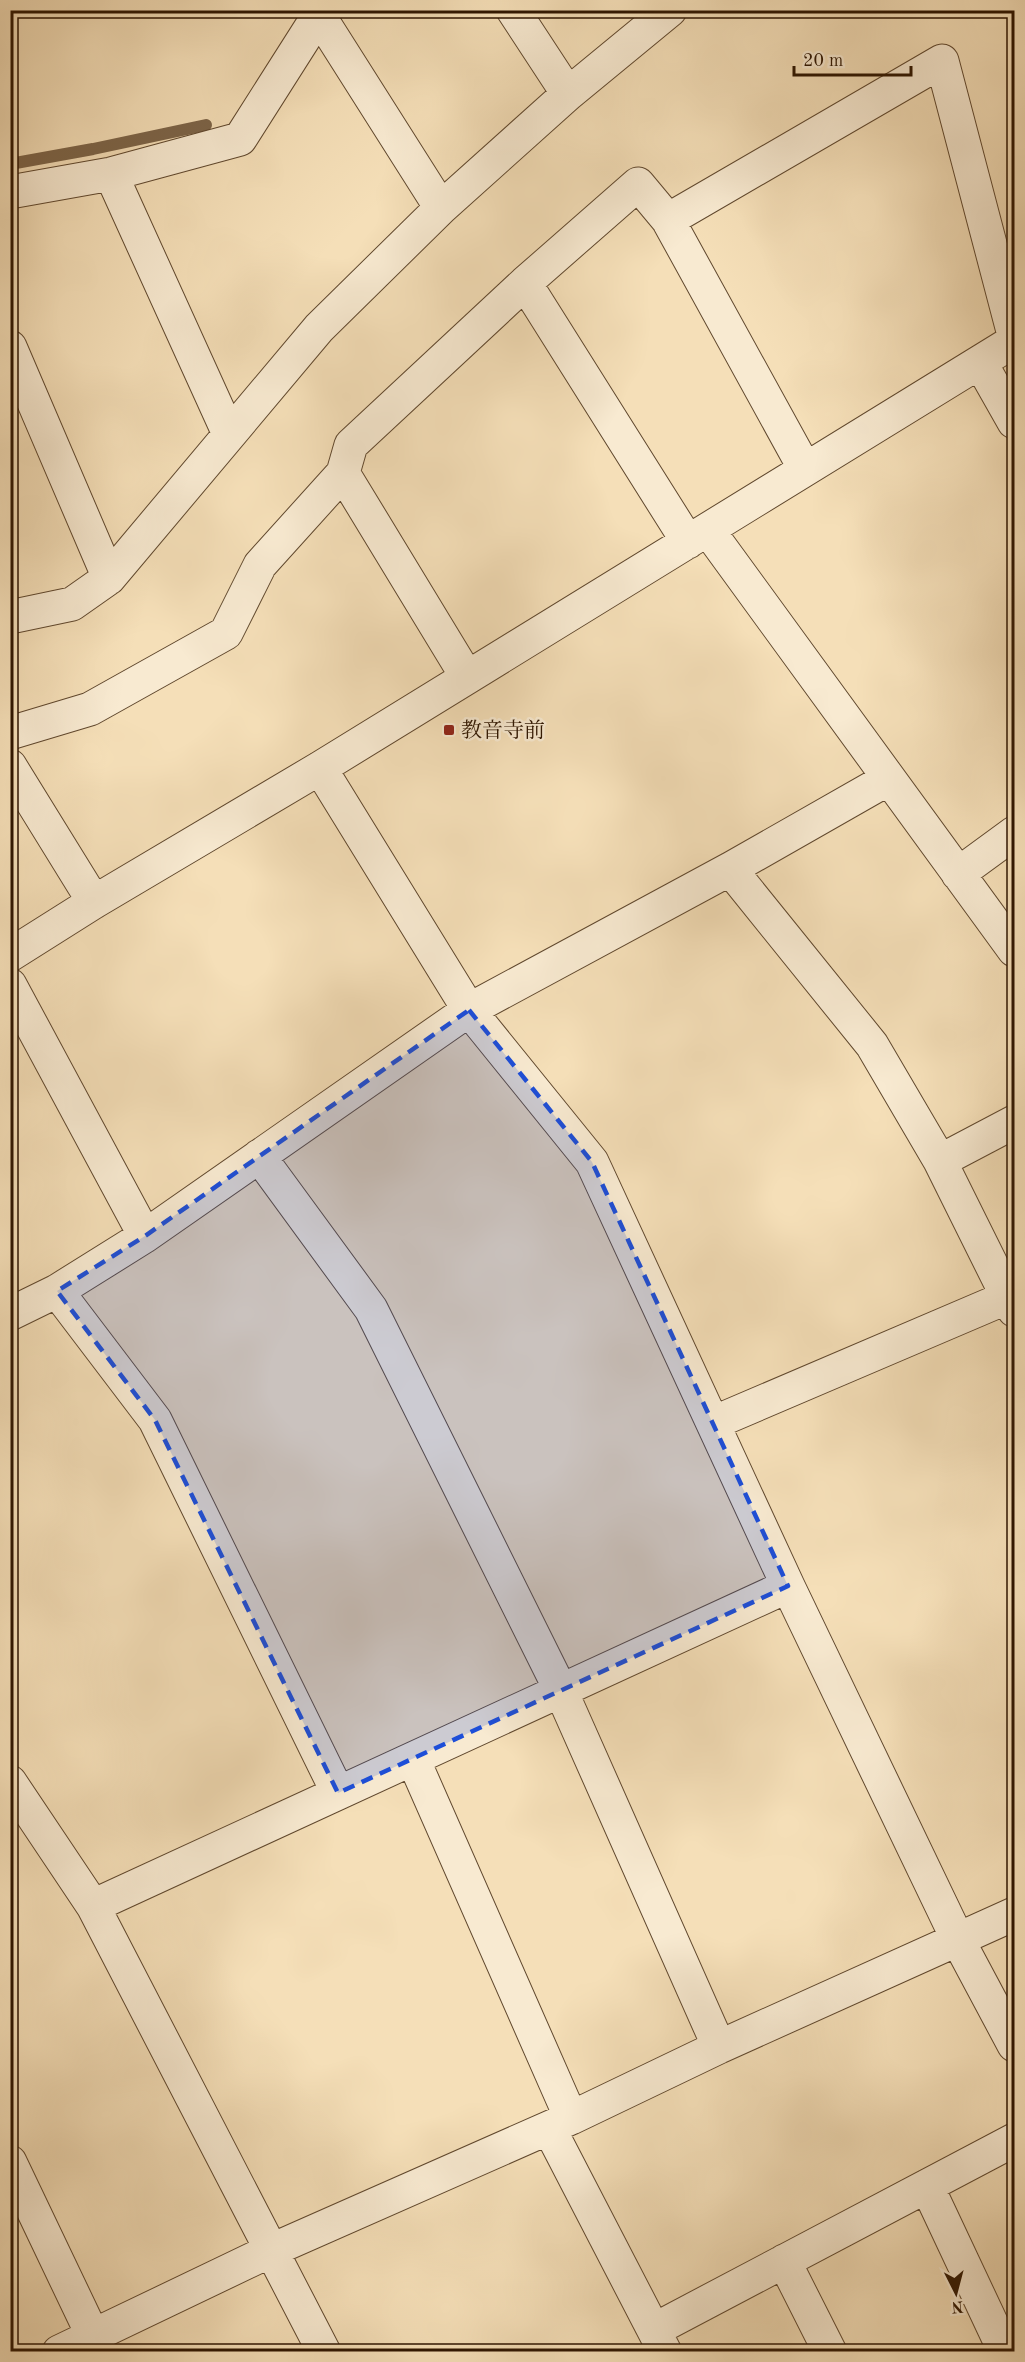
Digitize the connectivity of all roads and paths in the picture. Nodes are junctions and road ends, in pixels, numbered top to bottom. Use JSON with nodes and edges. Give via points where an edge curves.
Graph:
{"nodes":[{"id":1,"x":513,"y":10,"type":"edge"},
{"id":2,"x":670,"y":10,"type":"edge"},
{"id":3,"x":320,"y":12,"type":"edge"},
{"id":4,"x":568,"y":94,"type":"junction"},
{"id":5,"x":111,"y":174,"type":"junction"},
{"id":6,"x":10,"y":192,"type":"edge"},
{"id":7,"x":441,"y":208,"type":"junction"},
{"id":8,"x":668,"y":220,"type":"junction"},
{"id":9,"x":525,"y":283,"type":"junction"},
{"id":10,"x":1014,"y":335,"type":"edge"},
{"id":11,"x":1014,"y":341,"type":"edge"},
{"id":12,"x":10,"y":347,"type":"edge"},
{"id":13,"x":980,"y":362,"type":"junction"},
{"id":14,"x":1014,"y":422,"type":"edge"},
{"id":15,"x":229,"y":434,"type":"junction"},
{"id":16,"x":805,"y":469,"type":"junction"},
{"id":17,"x":343,"y":473,"type":"junction"},
{"id":18,"x":698,"y":536,"type":"junction"},
{"id":19,"x":109,"y":578,"type":"junction"},
{"id":20,"x":10,"y":617,"type":"edge"},
{"id":21,"x":467,"y":677,"type":"junction"},
{"id":22,"x":10,"y":733,"type":"edge"},
{"id":23,"x":10,"y":766,"type":"edge"},
{"id":24,"x":320,"y":768,"type":"junction"},
{"id":25,"x":888,"y":779,"type":"junction"},
{"id":26,"x":1014,"y":833,"type":"edge"},
{"id":27,"x":730,"y":869,"type":"junction"},
{"id":28,"x":958,"y":874,"type":"junction"},
{"id":29,"x":94,"y":902,"type":"junction"},
{"id":30,"x":1014,"y":950,"type":"edge"},
{"id":31,"x":10,"y":955,"type":"edge"},
{"id":32,"x":10,"y":985,"type":"edge"},
{"id":33,"x":469,"y":1010,"type":"junction"},
{"id":34,"x":1014,"y":1122,"type":"edge"},
{"id":35,"x":259,"y":1156,"type":"junction"},
{"id":36,"x":940,"y":1161,"type":"junction"},
{"id":37,"x":145,"y":1236,"type":"junction"},
{"id":38,"x":57,"y":1291,"type":"junction"},
{"id":39,"x":1010,"y":1294,"type":"edge"},
{"id":40,"x":10,"y":1314,"type":"edge"},
{"id":41,"x":713,"y":1423,"type":"junction"},
{"id":42,"x":788,"y":1586,"type":"junction"},
{"id":43,"x":561,"y":1691,"type":"junction"},
{"id":44,"x":413,"y":1759,"type":"junction"},
{"id":45,"x":10,"y":1782,"type":"edge"},
{"id":46,"x":338,"y":1793,"type":"junction"},
{"id":47,"x":93,"y":1906,"type":"junction"},
{"id":48,"x":1014,"y":1914,"type":"edge"},
{"id":49,"x":958,"y":1940,"type":"junction"},
{"id":50,"x":1014,"y":2045,"type":"edge"},
{"id":51,"x":719,"y":2047,"type":"junction"},
{"id":52,"x":560,"y":2123,"type":"junction"},
{"id":53,"x":1014,"y":2140,"type":"edge"},
{"id":54,"x":10,"y":2162,"type":"edge"},
{"id":55,"x":927,"y":2186,"type":"junction"},
{"id":56,"x":272,"y":2250,"type":"junction"},
{"id":57,"x":784,"y":2261,"type":"junction"},
{"id":58,"x":93,"y":2336,"type":"junction"},
{"id":59,"x":659,"y":2341,"type":"edge"},
{"id":60,"x":59,"y":2352,"type":"edge"},
{"id":61,"x":324,"y":2352,"type":"edge"},
{"id":62,"x":830,"y":2352,"type":"edge"},
{"id":63,"x":1005,"y":2352,"type":"edge"}],
"edges":[{"from":1,"to":4,"type":"street"},
{"from":2,"to":4,"type":"street"},
{"from":3,"to":5,"type":"street","via":[[240,139]]},
{"from":3,"to":7,"type":"street"},
{"from":4,"to":7,"type":"street"},
{"from":5,"to":6,"type":"street"},
{"from":5,"to":15,"type":"street"},
{"from":7,"to":15,"type":"street","via":[[319,328]]},
{"from":8,"to":9,"type":"street","via":[[638,184]]},
{"from":8,"to":10,"type":"street","via":[[942,62]]},
{"from":8,"to":16,"type":"street"},
{"from":9,"to":17,"type":"street","via":[[351,446]]},
{"from":9,"to":18,"type":"street"},
{"from":11,"to":13,"type":"street"},
{"from":12,"to":19,"type":"street"},
{"from":13,"to":14,"type":"street"},
{"from":13,"to":16,"type":"street"},
{"from":15,"to":19,"type":"street"},
{"from":16,"to":18,"type":"street"},
{"from":17,"to":21,"type":"street"},
{"from":17,"to":22,"type":"street","via":[[260,565],[226,633],[90,709]]},
{"from":18,"to":21,"type":"street"},
{"from":18,"to":25,"type":"street"},
{"from":19,"to":20,"type":"street","via":[[72,604]]},
{"from":21,"to":24,"type":"street"},
{"from":23,"to":29,"type":"street"},
{"from":24,"to":29,"type":"street"},
{"from":24,"to":33,"type":"street"},
{"from":25,"to":27,"type":"street"},
{"from":25,"to":28,"type":"street"},
{"from":26,"to":28,"type":"street"},
{"from":27,"to":33,"type":"street"},
{"from":27,"to":36,"type":"street","via":[[872,1045]]},
{"from":28,"to":30,"type":"street"},
{"from":29,"to":31,"type":"street"},
{"from":32,"to":37,"type":"street"},
{"from":33,"to":35,"type":"street"},
{"from":33,"to":41,"type":"street","via":[[592,1162]]},
{"from":34,"to":36,"type":"street"},
{"from":35,"to":37,"type":"street"},
{"from":35,"to":43,"type":"street","via":[[371,1309]]},
{"from":36,"to":39,"type":"street"},
{"from":37,"to":38,"type":"street"},
{"from":38,"to":40,"type":"street"},
{"from":38,"to":46,"type":"street","via":[[155,1420]]},
{"from":39,"to":41,"type":"street"},
{"from":41,"to":42,"type":"street"},
{"from":42,"to":43,"type":"street"},
{"from":42,"to":49,"type":"street"},
{"from":43,"to":44,"type":"street"},
{"from":43,"to":51,"type":"street"},
{"from":44,"to":46,"type":"street"},
{"from":44,"to":52,"type":"street"},
{"from":45,"to":47,"type":"street"},
{"from":46,"to":47,"type":"street"},
{"from":47,"to":56,"type":"street"},
{"from":48,"to":49,"type":"street"},
{"from":49,"to":50,"type":"street"},
{"from":49,"to":51,"type":"street"},
{"from":51,"to":52,"type":"street"},
{"from":52,"to":56,"type":"street"},
{"from":52,"to":59,"type":"street"},
{"from":53,"to":55,"type":"street"},
{"from":54,"to":58,"type":"street"},
{"from":55,"to":57,"type":"street"},
{"from":55,"to":63,"type":"street"},
{"from":56,"to":58,"type":"street"},
{"from":56,"to":61,"type":"street"},
{"from":57,"to":59,"type":"street"},
{"from":57,"to":62,"type":"street"},
{"from":58,"to":60,"type":"street"}]}
